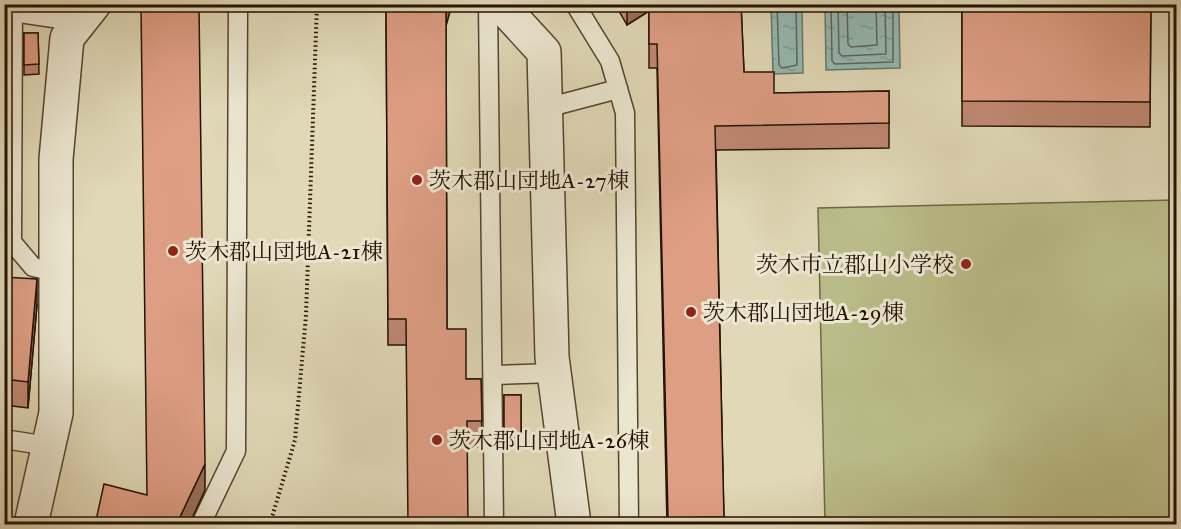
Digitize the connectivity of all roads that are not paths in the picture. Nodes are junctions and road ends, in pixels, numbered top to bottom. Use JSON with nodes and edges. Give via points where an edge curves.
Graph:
{"nodes":[{"id":1,"x":238,"y":4,"type":"edge"},
{"id":2,"x":488,"y":4,"type":"edge"},
{"id":3,"x":500,"y":4,"type":"edge"},
{"id":4,"x":574,"y":4,"type":"edge"},
{"id":5,"x":13,"y":8,"type":"edge"},
{"id":6,"x":87,"y":13,"type":"edge"},
{"id":7,"x":618,"y":89,"type":"junction"},
{"id":8,"x":546,"y":108,"type":"junction"},
{"id":9,"x":56,"y":273,"type":"junction"},
{"id":10,"x":554,"y":373,"type":"junction"},
{"id":11,"x":493,"y":375,"type":"junction"},
{"id":12,"x":4,"y":439,"type":"edge"},
{"id":13,"x":48,"y":446,"type":"junction"},
{"id":14,"x":31,"y":525,"type":"edge"},
{"id":15,"x":201,"y":525,"type":"edge"},
{"id":16,"x":494,"y":525,"type":"edge"},
{"id":17,"x":574,"y":525,"type":"edge"},
{"id":18,"x":629,"y":525,"type":"edge"}],
"edges":[{"from":1,"to":15,"type":"lane","via":[[236,451]]},
{"from":2,"to":11,"type":"lane"},
{"from":3,"to":8,"type":"street","via":[[544,52]]},
{"from":4,"to":7,"type":"lane","via":[[610,61]]},
{"from":5,"to":6,"type":"lane"},
{"from":5,"to":9,"type":"lane","via":[[12,242],[33,267]]},
{"from":6,"to":9,"type":"street","via":[[67,38],[56,159]]},
{"from":7,"to":8,"type":"lane"},
{"from":7,"to":18,"type":"lane","via":[[625,113]]},
{"from":8,"to":10,"type":"street"},
{"from":9,"to":13,"type":"street","via":[[56,413]]},
{"from":10,"to":11,"type":"lane"},
{"from":10,"to":17,"type":"street"},
{"from":11,"to":16,"type":"lane"},
{"from":12,"to":13,"type":"lane"},
{"from":13,"to":14,"type":"street"}]}
